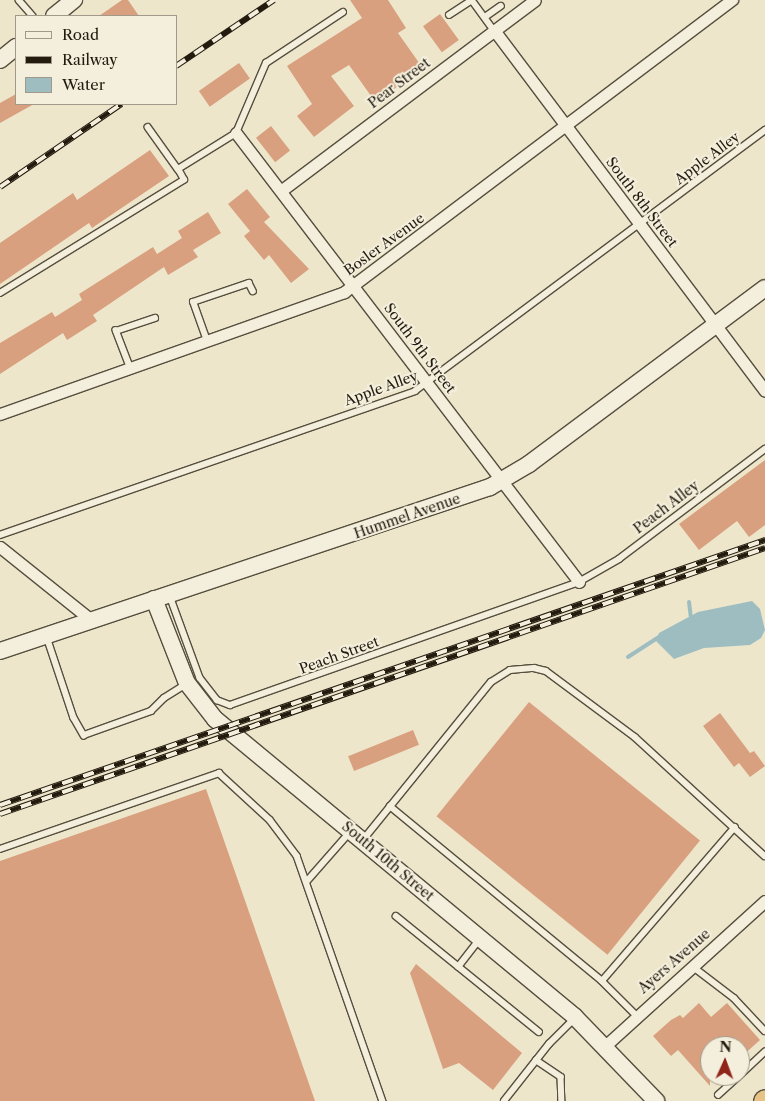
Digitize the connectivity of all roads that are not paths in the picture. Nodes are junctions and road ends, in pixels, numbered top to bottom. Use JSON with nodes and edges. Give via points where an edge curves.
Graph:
{"nodes":[{"id":1,"x":19,"y":0,"type":"edge"},
{"id":2,"x":74,"y":0,"type":"edge"},
{"id":3,"x":472,"y":0,"type":"edge"},
{"id":4,"x":535,"y":0,"type":"edge"},
{"id":5,"x":732,"y":0,"type":"edge"},
{"id":6,"x":501,"y":6,"type":"dead end"},
{"id":7,"x":343,"y":12,"type":"dead end"},
{"id":8,"x":32,"y":15,"type":"edge"},
{"id":9,"x":55,"y":15,"type":"edge"},
{"id":10,"x":449,"y":15,"type":"dead end"},
{"id":11,"x":485,"y":17,"type":"junction"},
{"id":12,"x":494,"y":30,"type":"junction"},
{"id":13,"x":15,"y":48,"type":"edge"},
{"id":14,"x":0,"y":60,"type":"edge"},
{"id":15,"x":566,"y":126,"type":"junction"},
{"id":16,"x":148,"y":127,"type":"dead end"},
{"id":17,"x":765,"y":130,"type":"edge"},
{"id":18,"x":236,"y":133,"type":"junction"},
{"id":19,"x":178,"y":169,"type":"junction"},
{"id":20,"x":282,"y":190,"type":"junction"},
{"id":21,"x":640,"y":225,"type":"junction"},
{"id":22,"x":354,"y":285,"type":"junction"},
{"id":23,"x":765,"y":288,"type":"edge"},
{"id":24,"x":253,"y":291,"type":"dead end"},
{"id":25,"x":0,"y":293,"type":"edge"},
{"id":26,"x":155,"y":318,"type":"dead end"},
{"id":27,"x":715,"y":326,"type":"junction"},
{"id":28,"x":206,"y":341,"type":"junction"},
{"id":29,"x":130,"y":368,"type":"junction"},
{"id":30,"x":428,"y":384,"type":"junction"},
{"id":31,"x":765,"y":392,"type":"edge"},
{"id":32,"x":0,"y":414,"type":"edge"},
{"id":33,"x":765,"y":449,"type":"edge"},
{"id":34,"x":501,"y":481,"type":"junction"},
{"id":35,"x":0,"y":535,"type":"edge"},
{"id":36,"x":0,"y":547,"type":"edge"},
{"id":37,"x":579,"y":582,"type":"junction"},
{"id":38,"x":162,"y":597,"type":"junction"},
{"id":39,"x":91,"y":620,"type":"junction"},
{"id":40,"x":46,"y":635,"type":"junction"},
{"id":41,"x":0,"y":651,"type":"edge"},
{"id":42,"x":187,"y":683,"type":"junction"},
{"id":43,"x":390,"y":806,"type":"junction"},
{"id":44,"x":735,"y":827,"type":"junction"},
{"id":45,"x":357,"y":836,"type":"junction"},
{"id":46,"x":0,"y":849,"type":"edge"},
{"id":47,"x":765,"y":856,"type":"edge"},
{"id":48,"x":307,"y":881,"type":"junction"},
{"id":49,"x":765,"y":901,"type":"edge"},
{"id":50,"x":396,"y":916,"type":"dead end"},
{"id":51,"x":480,"y":938,"type":"junction"},
{"id":52,"x":692,"y":966,"type":"junction"},
{"id":53,"x":458,"y":967,"type":"junction"},
{"id":54,"x":602,"y":981,"type":"junction"},
{"id":55,"x":636,"y":1015,"type":"junction"},
{"id":56,"x":575,"y":1017,"type":"junction"},
{"id":57,"x":765,"y":1031,"type":"edge"},
{"id":58,"x":539,"y":1032,"type":"dead end"},
{"id":59,"x":605,"y":1046,"type":"junction"},
{"id":60,"x":765,"y":1052,"type":"edge"},
{"id":61,"x":536,"y":1060,"type":"junction"},
{"id":62,"x":750,"y":1065,"type":"edge"},
{"id":63,"x":727,"y":1086,"type":"edge"},
{"id":64,"x":718,"y":1095,"type":"dead end"},
{"id":65,"x":383,"y":1101,"type":"edge"},
{"id":66,"x":504,"y":1101,"type":"edge"},
{"id":67,"x":562,"y":1101,"type":"edge"},
{"id":68,"x":656,"y":1101,"type":"edge"}],
"edges":[{"from":1,"to":8,"type":"lane"},
{"from":2,"to":9,"type":"main road"},
{"from":3,"to":10,"type":"lane"},
{"from":3,"to":11,"type":"lane"},
{"from":4,"to":12,"type":"street","name":"Pear Street"},
{"from":5,"to":15,"type":"street","name":"Bosler Avenue"},
{"from":6,"to":11,"type":"lane"},
{"from":7,"to":18,"type":"lane","via":[[266,63]]},
{"from":11,"to":12,"type":"lane"},
{"from":12,"to":15,"type":"street","name":"South 8th Street"},
{"from":12,"to":20,"type":"street","name":"Pear Street"},
{"from":13,"to":14,"type":"main road"},
{"from":15,"to":21,"type":"street","name":"South 8th Street"},
{"from":15,"to":22,"type":"street","name":"Bosler Avenue"},
{"from":16,"to":19,"type":"lane"},
{"from":17,"to":21,"type":"lane","name":"Apple Alley"},
{"from":18,"to":19,"type":"lane"},
{"from":18,"to":20,"type":"street","name":"South 9th Street"},
{"from":19,"to":25,"type":"lane","via":[[184,180]]},
{"from":20,"to":22,"type":"street","name":"South 9th Street"},
{"from":21,"to":27,"type":"street","name":"South 8th Street"},
{"from":21,"to":30,"type":"lane","name":"Apple Alley"},
{"from":22,"to":28,"type":"street","name":"Bosler Avenue","via":[[344,292]]},
{"from":22,"to":30,"type":"street","name":"South 9th Street"},
{"from":23,"to":27,"type":"main road","name":"Hummel Avenue"},
{"from":24,"to":28,"type":"lane","via":[[249,282],[193,302]]},
{"from":26,"to":29,"type":"lane","via":[[116,332]]},
{"from":27,"to":31,"type":"street","name":"South 8th Street"},
{"from":27,"to":34,"type":"main road","name":"Hummel Avenue"},
{"from":28,"to":29,"type":"street","name":"Bosler Avenue"},
{"from":29,"to":32,"type":"street","name":"Bosler Avenue"},
{"from":30,"to":34,"type":"street","name":"South 9th Street"},
{"from":30,"to":35,"type":"lane","name":"Apple Alley","via":[[415,392]]},
{"from":33,"to":37,"type":"lane","name":"Peach Alley","via":[[619,559]]},
{"from":34,"to":37,"type":"street","name":"South 9th Street"},
{"from":34,"to":38,"type":"main road","name":"Hummel Avenue","via":[[464,497]]},
{"from":36,"to":39,"type":"street"},
{"from":37,"to":38,"type":"lane","name":"Peach Street","via":[[230,705],[217,700],[200,678]]},
{"from":38,"to":39,"type":"main road","name":"Hummel Avenue"},
{"from":38,"to":42,"type":"main road","name":"South 10th Street"},
{"from":39,"to":40,"type":"main road","name":"Hummel Avenue"},
{"from":40,"to":41,"type":"main road","name":"Hummel Avenue"},
{"from":40,"to":42,"type":"lane","via":[[74,718],[84,735],[151,711]]},
{"from":42,"to":45,"type":"main road","name":"South 10th Street","via":[[215,719]]},
{"from":43,"to":44,"type":"lane","via":[[492,682],[510,670],[534,668],[546,671],[634,737]]},
{"from":43,"to":45,"type":"lane"},
{"from":43,"to":54,"type":"lane"},
{"from":44,"to":47,"type":"lane"},
{"from":44,"to":54,"type":"lane"},
{"from":45,"to":48,"type":"lane"},
{"from":45,"to":51,"type":"main road","name":"South 10th Street"},
{"from":46,"to":48,"type":"lane","via":[[219,773],[287,840]]},
{"from":48,"to":65,"type":"lane"},
{"from":49,"to":52,"type":"street","name":"Ayers Avenue"},
{"from":50,"to":53,"type":"lane"},
{"from":51,"to":53,"type":"lane"},
{"from":51,"to":56,"type":"main road","name":"South 10th Street"},
{"from":52,"to":55,"type":"street","name":"Ayers Avenue"},
{"from":52,"to":57,"type":"lane","via":[[734,998]]},
{"from":53,"to":58,"type":"lane"},
{"from":54,"to":55,"type":"lane"},
{"from":55,"to":59,"type":"street","name":"Ayers Avenue"},
{"from":56,"to":59,"type":"main road","name":"South 10th Street"},
{"from":56,"to":61,"type":"lane"},
{"from":59,"to":68,"type":"main road","name":"South 10th Street"},
{"from":60,"to":62,"type":"lane"},
{"from":61,"to":66,"type":"lane"},
{"from":61,"to":67,"type":"lane","via":[[561,1077]]},
{"from":63,"to":64,"type":"lane"}]}
